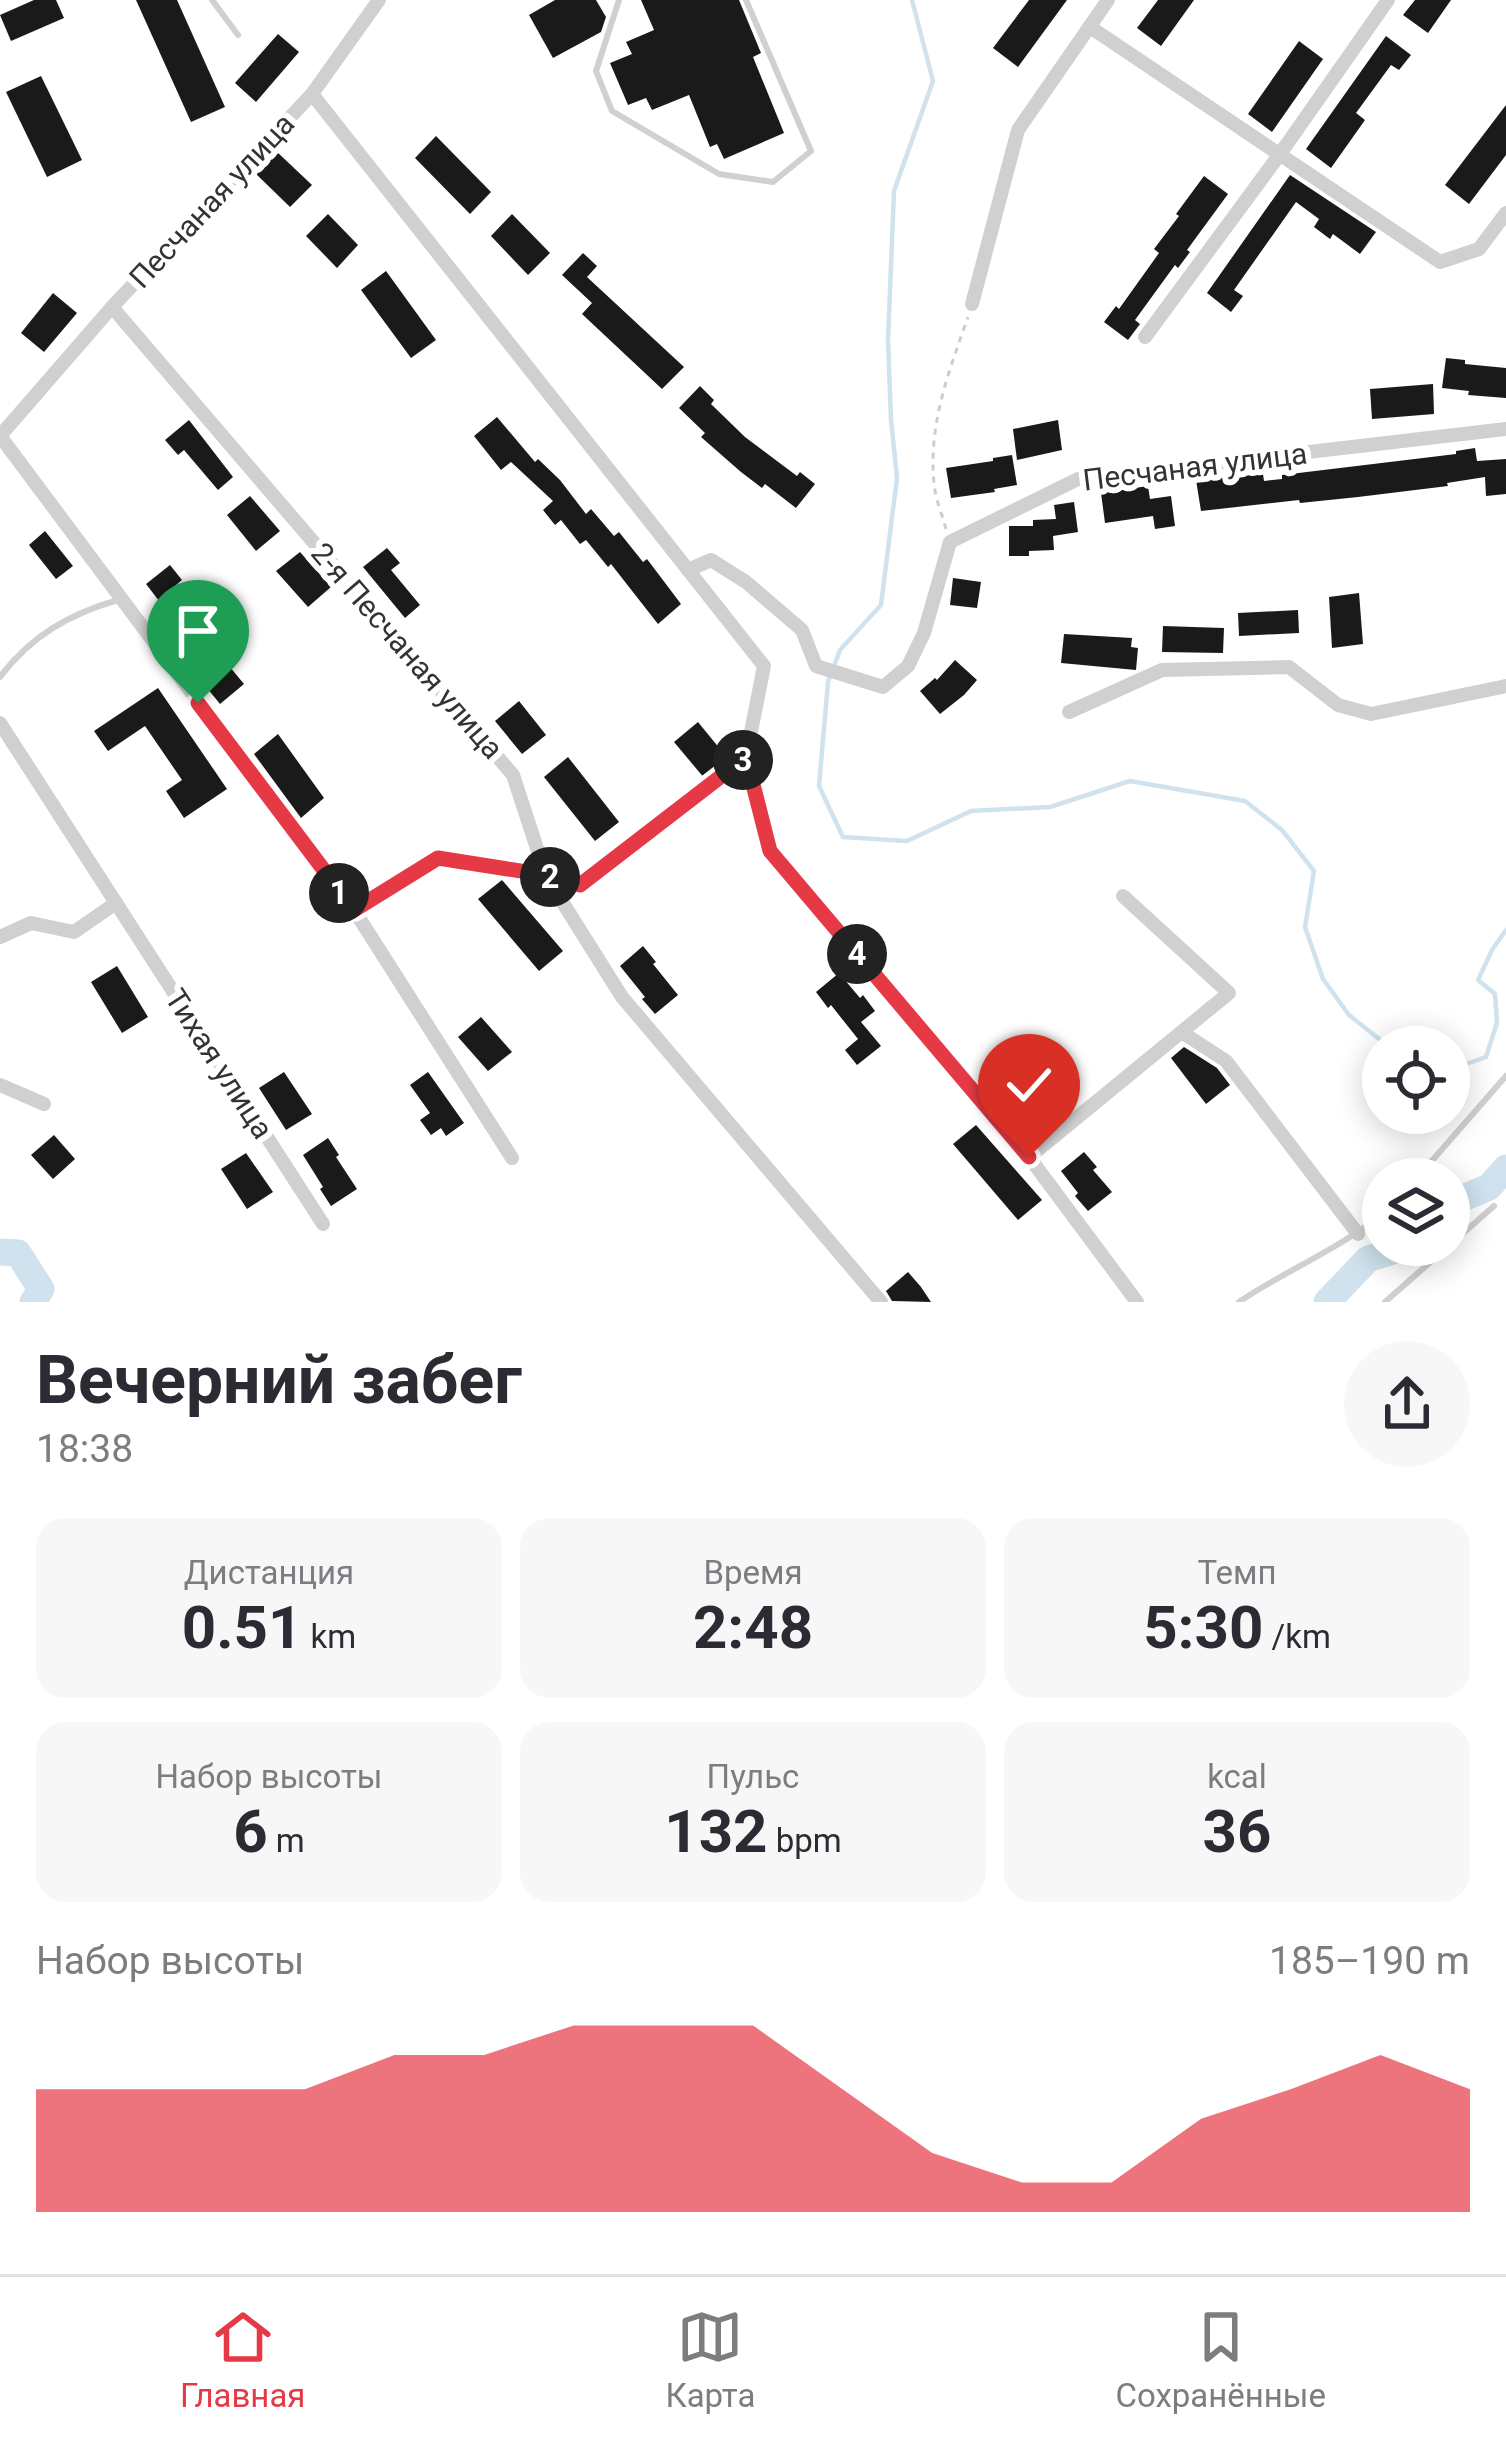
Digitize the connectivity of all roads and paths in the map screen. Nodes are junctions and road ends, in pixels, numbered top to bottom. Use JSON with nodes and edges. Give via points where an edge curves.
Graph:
{"nodes":[{"id":1,"x":212,"y":0,"type":"edge"},
{"id":2,"x":380,"y":0,"type":"edge"},
{"id":3,"x":619,"y":0,"type":"edge"},
{"id":4,"x":746,"y":0,"type":"edge"},
{"id":5,"x":1108,"y":0,"type":"edge"},
{"id":6,"x":1388,"y":0,"type":"edge"},
{"id":7,"x":1090,"y":27,"type":"junction"},
{"id":8,"x":238,"y":35,"type":"dead end"},
{"id":9,"x":312,"y":94,"type":"junction"},
{"id":10,"x":1280,"y":154,"type":"junction"},
{"id":11,"x":1506,"y":214,"type":"edge"},
{"id":12,"x":972,"y":304,"type":"joint"},
{"id":13,"x":112,"y":307,"type":"junction"},
{"id":14,"x":1145,"y":337,"type":"dead end"},
{"id":15,"x":1506,"y":429,"type":"edge"},
{"id":16,"x":950,"y":542,"type":"junction"},
{"id":17,"x":688,"y":570,"type":"junction"},
{"id":18,"x":121,"y":599,"type":"junction"},
{"id":19,"x":0,"y":677,"type":"edge"},
{"id":20,"x":1506,"y":686,"type":"edge"},
{"id":21,"x":1069,"y":712,"type":"dead end"},
{"id":22,"x":3,"y":734,"type":"edge"},
{"id":23,"x":746,"y":757,"type":"junction"},
{"id":24,"x":546,"y":875,"type":"junction"},
{"id":25,"x":1123,"y":896,"type":"dead end"},
{"id":26,"x":116,"y":903,"type":"junction"},
{"id":27,"x":354,"y":910,"type":"junction"},
{"id":28,"x":0,"y":937,"type":"edge"},
{"id":29,"x":1183,"y":1033,"type":"junction"},
{"id":30,"x":1506,"y":1076,"type":"edge"},
{"id":31,"x":0,"y":1085,"type":"edge"},
{"id":32,"x":44,"y":1104,"type":"dead end"},
{"id":33,"x":1029,"y":1157,"type":"junction"},
{"id":34,"x":512,"y":1158,"type":"dead end"},
{"id":35,"x":1435,"y":1158,"type":"edge"},
{"id":36,"x":1494,"y":1206,"type":"dead end"},
{"id":37,"x":323,"y":1224,"type":"dead end"},
{"id":38,"x":1362,"y":1231,"type":"edge"},
{"id":39,"x":1358,"y":1234,"type":"junction"},
{"id":40,"x":881,"y":1302,"type":"edge"},
{"id":41,"x":1138,"y":1302,"type":"edge"},
{"id":42,"x":1239,"y":1302,"type":"edge"},
{"id":43,"x":1385,"y":1302,"type":"edge"}],
"edges":[{"from":1,"to":8,"type":"lane"},
{"from":2,"to":9,"type":"street","name":"Песчаная улица"},
{"from":3,"to":4,"type":"lane","via":[[596,71],[612,111],[719,174],[773,182],[812,152]]},
{"from":5,"to":7,"type":"street"},
{"from":6,"to":10,"type":"street"},
{"from":7,"to":10,"type":"street"},
{"from":7,"to":12,"type":"street","via":[[1018,130]]},
{"from":9,"to":13,"type":"street","name":"Песчаная улица"},
{"from":9,"to":17,"type":"street","name":"Песчаная улица"},
{"from":10,"to":11,"type":"street","via":[[1440,262],[1479,249]]},
{"from":10,"to":14,"type":"street"},
{"from":12,"to":16,"type":"path","via":[[933,445],[934,487]]},
{"from":13,"to":18,"type":"street","name":"Песчаная улица","via":[[0,436]]},
{"from":13,"to":24,"type":"street","name":"2-я Песчаная улица","via":[[513,776]]},
{"from":15,"to":16,"type":"street","name":"Песчаная улица","via":[[1078,479]]},
{"from":16,"to":17,"type":"street","via":[[924,633],[908,666],[883,686],[815,666],[802,630],[711,560]]},
{"from":17,"to":23,"type":"street","name":"Песчаная улица","via":[[764,666]]},
{"from":18,"to":19,"type":"lane","via":[[50,627]]},
{"from":18,"to":27,"type":"street"},
{"from":20,"to":21,"type":"street","via":[[1371,714],[1338,705],[1289,667],[1162,670]]},
{"from":22,"to":26,"type":"street","name":"Тихая улица"},
{"from":23,"to":24,"type":"lane","via":[[580,885]]},
{"from":23,"to":33,"type":"street","name":"Песчаная улица","via":[[770,851]]},
{"from":24,"to":27,"type":"lane","via":[[438,858]]},
{"from":24,"to":40,"type":"street","name":"2-я Песчаная улица","via":[[622,997]]},
{"from":25,"to":29,"type":"street","via":[[1229,993]]},
{"from":26,"to":28,"type":"street","via":[[74,932],[31,923]]},
{"from":26,"to":37,"type":"street","name":"Тихая улица"},
{"from":27,"to":34,"type":"street"},
{"from":29,"to":33,"type":"street"},
{"from":29,"to":39,"type":"street","via":[[1226,1061]]},
{"from":30,"to":35,"type":"lane"},
{"from":31,"to":32,"type":"street"},
{"from":33,"to":41,"type":"street","name":"Песчаная улица"},
{"from":36,"to":43,"type":"lane"},
{"from":38,"to":39,"type":"lane"},
{"from":39,"to":42,"type":"lane"}]}
